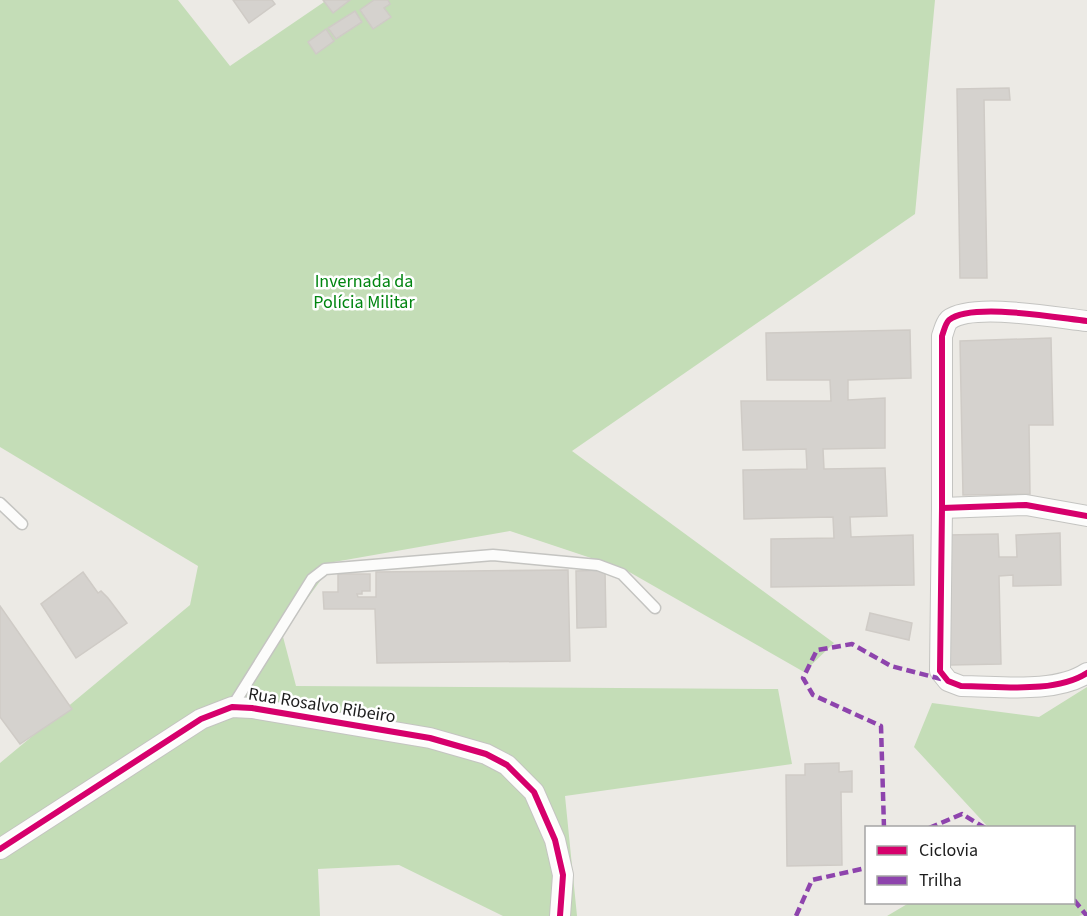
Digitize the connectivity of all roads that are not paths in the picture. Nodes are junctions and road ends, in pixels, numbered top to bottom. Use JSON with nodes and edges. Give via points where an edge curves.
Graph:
{"nodes":[{"id":1,"x":1087,"y":321,"type":"edge"},
{"id":2,"x":0,"y":503,"type":"edge"},
{"id":3,"x":942,"y":508,"type":"junction"},
{"id":4,"x":1087,"y":516,"type":"edge"},
{"id":5,"x":22,"y":524,"type":"dead end"},
{"id":6,"x":655,"y":608,"type":"dead end"},
{"id":7,"x":1087,"y":673,"type":"edge"},
{"id":8,"x":232,"y":707,"type":"junction"},
{"id":9,"x":0,"y":849,"type":"edge"},
{"id":10,"x":555,"y":916,"type":"edge"},
{"id":11,"x":560,"y":916,"type":"edge"}],
"edges":[{"from":1,"to":3,"type":"street","via":[[1003,311],[956,316],[947,322],[942,336]]},
{"from":2,"to":5,"type":"lane"},
{"from":3,"to":4,"type":"street","via":[[1026,505]]},
{"from":3,"to":7,"type":"street","via":[[940,671],[948,681],[961,686],[1054,686],[1075,681]]},
{"from":6,"to":8,"type":"lane","via":[[622,574],[598,565],[493,555],[325,569],[312,579]]},
{"from":8,"to":9,"type":"street","name":"Rua Rosalvo Ribeiro","via":[[201,719]]},
{"from":8,"to":11,"type":"street","name":"Rua Rosalvo Ribeiro","via":[[430,738],[486,754],[507,765],[534,792],[555,840],[562,875]]},
{"from":10,"to":11,"type":"street","name":"Rua Rosalvo Ribeiro"}]}
